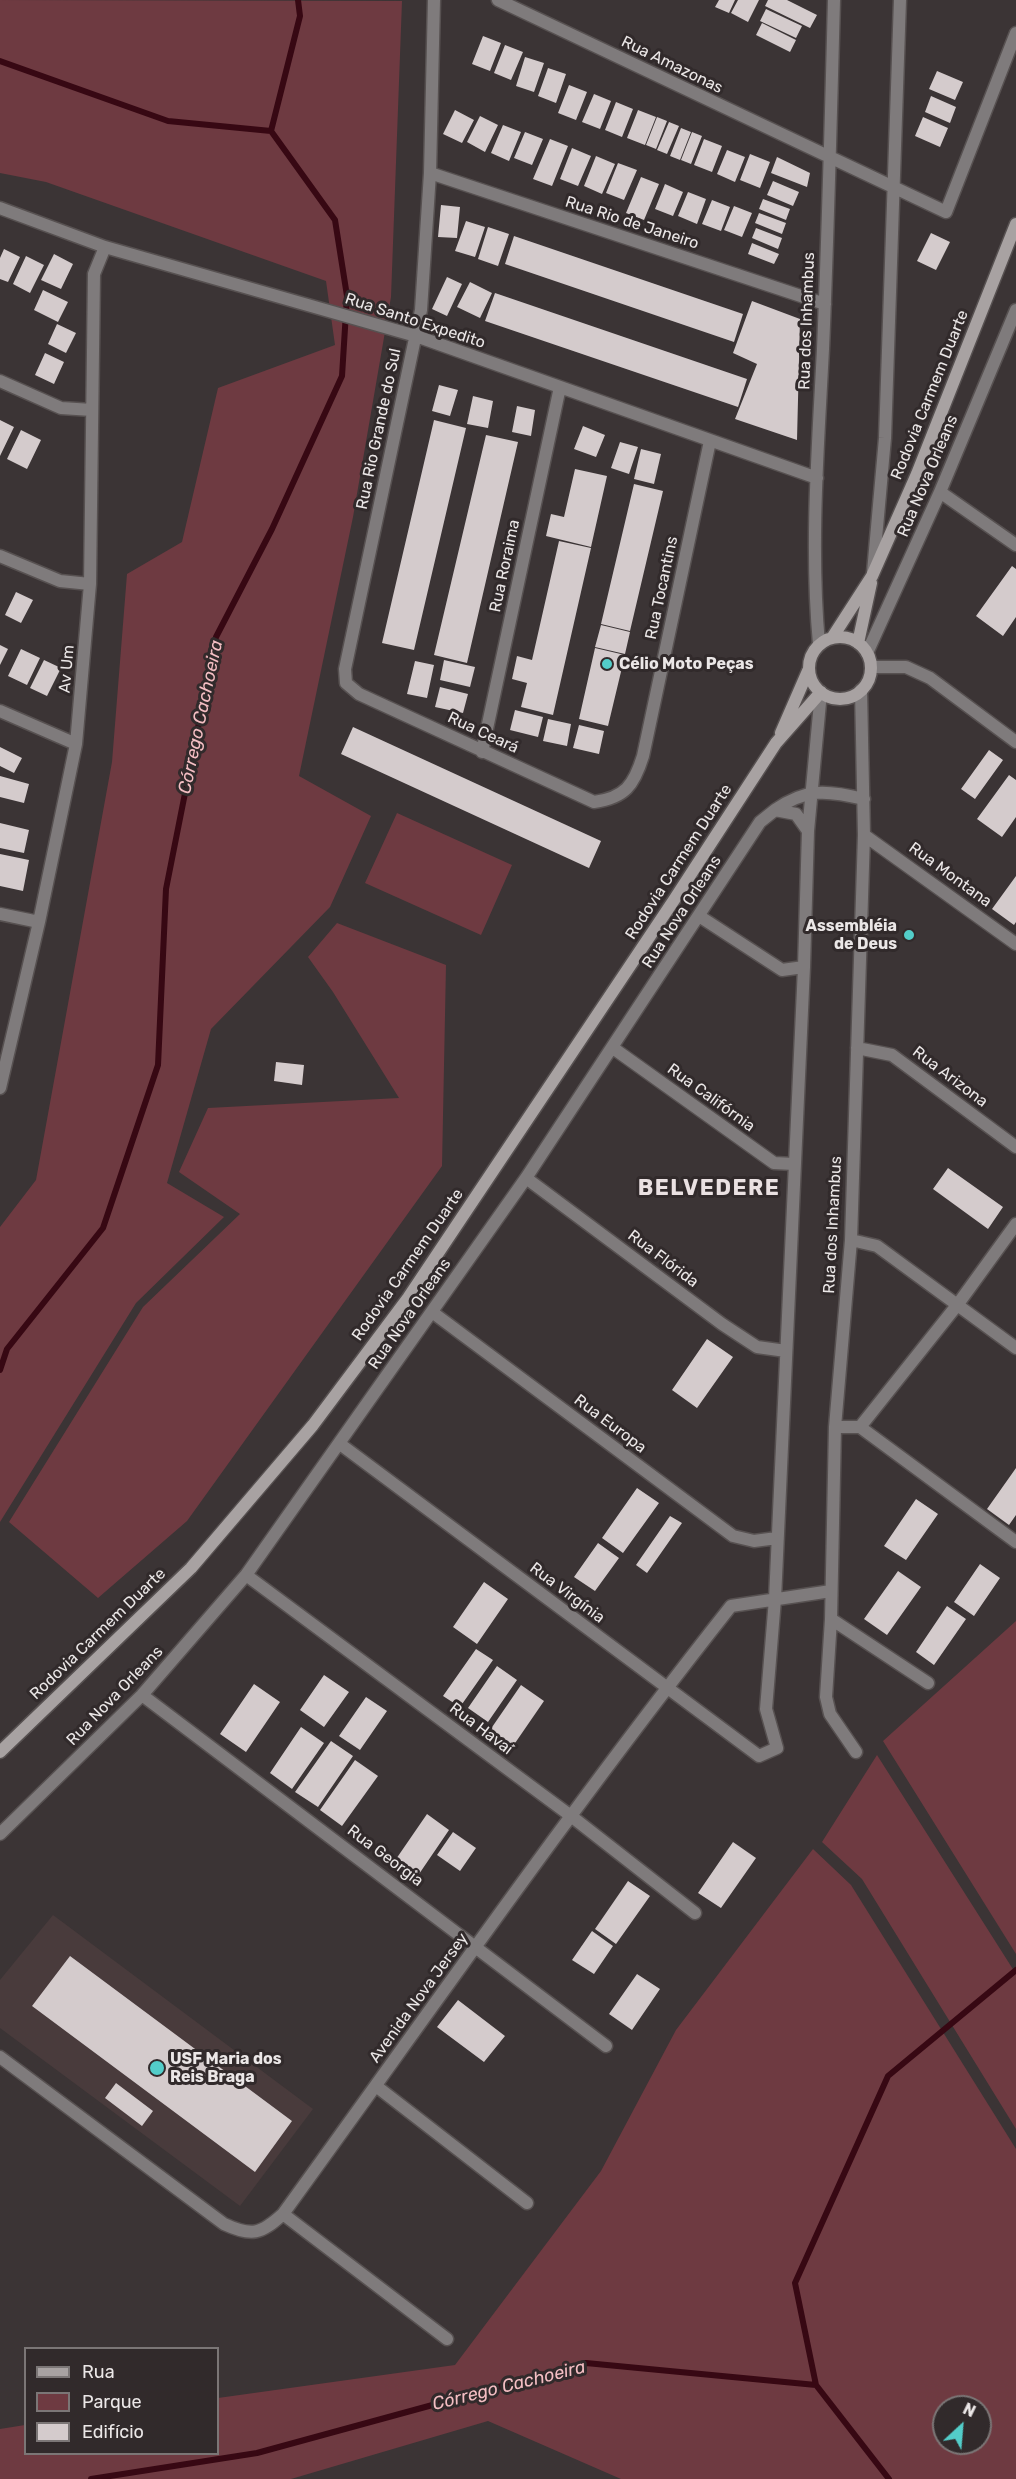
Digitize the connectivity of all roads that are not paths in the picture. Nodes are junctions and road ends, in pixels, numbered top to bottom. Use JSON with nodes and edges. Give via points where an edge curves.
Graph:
{"nodes":[{"id":1,"x":434,"y":0,"type":"edge"},
{"id":2,"x":498,"y":0,"type":"edge"},
{"id":3,"x":834,"y":0,"type":"edge"},
{"id":4,"x":900,"y":0,"type":"edge"},
{"id":5,"x":1016,"y":33,"type":"edge"},
{"id":6,"x":830,"y":159,"type":"junction"},
{"id":7,"x":430,"y":173,"type":"junction"},
{"id":8,"x":893,"y":188,"type":"junction"},
{"id":9,"x":0,"y":208,"type":"edge"},
{"id":10,"x":1016,"y":224,"type":"edge"},
{"id":11,"x":105,"y":247,"type":"junction"},
{"id":12,"x":825,"y":304,"type":"junction"},
{"id":13,"x":1016,"y":310,"type":"edge"},
{"id":14,"x":416,"y":336,"type":"junction"},
{"id":15,"x":0,"y":381,"type":"edge"},
{"id":16,"x":560,"y":387,"type":"junction"},
{"id":17,"x":92,"y":410,"type":"junction"},
{"id":18,"x":710,"y":441,"type":"junction"},
{"id":19,"x":817,"y":478,"type":"junction"},
{"id":20,"x":940,"y":492,"type":"junction"},
{"id":21,"x":1016,"y":544,"type":"edge"},
{"id":22,"x":0,"y":556,"type":"edge"},
{"id":23,"x":872,"y":576,"type":"junction"},
{"id":24,"x":90,"y":584,"type":"junction"},
{"id":25,"x":832,"y":638,"type":"junction"},
{"id":26,"x":858,"y":643,"type":"junction"},
{"id":27,"x":819,"y":644,"type":"junction"},
{"id":28,"x":867,"y":653,"type":"junction"},
{"id":29,"x":871,"y":667,"type":"junction"},
{"id":30,"x":808,"y":671,"type":"junction"},
{"id":31,"x":346,"y":683,"type":"joint"},
{"id":32,"x":861,"y":690,"type":"junction"},
{"id":33,"x":821,"y":692,"type":"junction"},
{"id":34,"x":0,"y":711,"type":"edge"},
{"id":35,"x":1016,"y":742,"type":"edge"},
{"id":36,"x":776,"y":743,"type":"junction"},
{"id":37,"x":76,"y":744,"type":"junction"},
{"id":38,"x":482,"y":752,"type":"junction"},
{"id":39,"x":811,"y":792,"type":"junction"},
{"id":40,"x":864,"y":799,"type":"junction"},
{"id":41,"x":611,"y":800,"type":"joint"},
{"id":42,"x":775,"y":810,"type":"junction"},
{"id":43,"x":808,"y":831,"type":"junction"},
{"id":44,"x":864,"y":835,"type":"junction"},
{"id":45,"x":0,"y":914,"type":"edge"},
{"id":46,"x":699,"y":916,"type":"junction"},
{"id":47,"x":39,"y":922,"type":"junction"},
{"id":48,"x":1016,"y":944,"type":"edge"},
{"id":49,"x":804,"y":967,"type":"junction"},
{"id":50,"x":614,"y":1048,"type":"junction"},
{"id":51,"x":857,"y":1048,"type":"junction"},
{"id":52,"x":0,"y":1088,"type":"edge"},
{"id":53,"x":1016,"y":1147,"type":"edge"},
{"id":54,"x":794,"y":1164,"type":"junction"},
{"id":55,"x":526,"y":1178,"type":"junction"},
{"id":56,"x":1016,"y":1224,"type":"edge"},
{"id":57,"x":851,"y":1240,"type":"junction"},
{"id":58,"x":958,"y":1304,"type":"junction"},
{"id":59,"x":432,"y":1312,"type":"junction"},
{"id":60,"x":1016,"y":1348,"type":"edge"},
{"id":61,"x":786,"y":1351,"type":"junction"},
{"id":62,"x":835,"y":1426,"type":"junction"},
{"id":63,"x":860,"y":1427,"type":"junction"},
{"id":64,"x":340,"y":1444,"type":"junction"},
{"id":65,"x":777,"y":1538,"type":"junction"},
{"id":66,"x":1016,"y":1542,"type":"edge"},
{"id":67,"x":246,"y":1575,"type":"junction"},
{"id":68,"x":831,"y":1591,"type":"junction"},
{"id":69,"x":776,"y":1599,"type":"junction"},
{"id":70,"x":831,"y":1619,"type":"junction"},
{"id":71,"x":928,"y":1683,"type":"dead end"},
{"id":72,"x":667,"y":1688,"type":"junction"},
{"id":73,"x":142,"y":1695,"type":"junction"},
{"id":74,"x":0,"y":1752,"type":"edge"},
{"id":75,"x":856,"y":1752,"type":"dead end"},
{"id":76,"x":571,"y":1816,"type":"junction"},
{"id":77,"x":0,"y":1834,"type":"edge"},
{"id":78,"x":694,"y":1913,"type":"dead end"},
{"id":79,"x":477,"y":1946,"type":"junction"},
{"id":80,"x":606,"y":2046,"type":"dead end"},
{"id":81,"x":0,"y":2057,"type":"edge"},
{"id":82,"x":376,"y":2086,"type":"junction"},
{"id":83,"x":527,"y":2203,"type":"dead end"},
{"id":84,"x":283,"y":2214,"type":"junction"},
{"id":85,"x":447,"y":2339,"type":"dead end"}],
"edges":[{"from":1,"to":7,"type":"street","name":"Rua Rio Grande do Sul"},
{"from":2,"to":6,"type":"street","name":"Rua Amazonas"},
{"from":3,"to":6,"type":"street","name":"Rua dos Inhambus"},
{"from":4,"to":8,"type":"street"},
{"from":5,"to":8,"type":"street","name":"Rua Amazonas","via":[[946,212]]},
{"from":6,"to":8,"type":"street","name":"Rua Amazonas"},
{"from":6,"to":12,"type":"street","name":"Rua dos Inhambus"},
{"from":7,"to":12,"type":"street","name":"Rua Rio de Janeiro"},
{"from":7,"to":14,"type":"street","name":"Rua Rio Grande do Sul"},
{"from":8,"to":23,"type":"street","via":[[885,438]]},
{"from":9,"to":11,"type":"street","name":"Rua Santo Expedito"},
{"from":10,"to":23,"type":"street","name":"Rodovia Carmem Duarte","via":[[917,474]]},
{"from":11,"to":14,"type":"street","name":"Rua Santo Expedito"},
{"from":11,"to":17,"type":"street","name":"Av Um","via":[[94,274]]},
{"from":12,"to":19,"type":"street","name":"Rua dos Inhambus"},
{"from":13,"to":20,"type":"street","name":"Rua Nova Orleans"},
{"from":14,"to":16,"type":"street","name":"Rua Santo Expedito"},
{"from":14,"to":31,"type":"street","name":"Rua Rio Grande do Sul","via":[[345,669]]},
{"from":15,"to":17,"type":"street","via":[[61,408]]},
{"from":16,"to":18,"type":"street","name":"Rua Santo Expedito"},
{"from":16,"to":38,"type":"street","name":"Rua Roraima"},
{"from":17,"to":24,"type":"street","name":"Av Um"},
{"from":18,"to":19,"type":"street","name":"Rua Santo Expedito"},
{"from":18,"to":41,"type":"street","name":"Rua Tocantins","via":[[643,756],[637,776]]},
{"from":19,"to":27,"type":"street","name":"Rua dos Inhambus","via":[[814,590]]},
{"from":20,"to":21,"type":"street"},
{"from":20,"to":28,"type":"street","name":"Rua Nova Orleans"},
{"from":22,"to":24,"type":"street","via":[[60,581]]},
{"from":23,"to":25,"type":"street","name":"Rodovia Carmem Duarte"},
{"from":23,"to":26,"type":"street","name":"Rodovia Carmem Duarte"},
{"from":24,"to":37,"type":"street","name":"Av Um"},
{"from":25,"to":26,"type":"street"},
{"from":25,"to":27,"type":"street"},
{"from":26,"to":28,"type":"street"},
{"from":27,"to":30,"type":"street","via":[[810,656]]},
{"from":28,"to":29,"type":"street"},
{"from":29,"to":32,"type":"street"},
{"from":29,"to":35,"type":"street","via":[[906,668],[930,678]]},
{"from":30,"to":33,"type":"street"},
{"from":30,"to":36,"type":"street","name":"Rodovia Carmem Duarte"},
{"from":31,"to":38,"type":"street","name":"Rua Ceará","via":[[359,694]]},
{"from":32,"to":33,"type":"street","via":[[837,699]]},
{"from":32,"to":40,"type":"street","name":"Rua dos Inhambus"},
{"from":33,"to":36,"type":"street","name":"Rodovia Carmem Duarte"},
{"from":33,"to":39,"type":"street"},
{"from":34,"to":37,"type":"street"},
{"from":36,"to":74,"type":"street","name":"Rodovia Carmem Duarte","via":[[408,1298],[313,1425],[191,1568]]},
{"from":37,"to":47,"type":"street","name":"Av Um"},
{"from":38,"to":41,"type":"street","name":"Rua Ceará","via":[[594,801]]},
{"from":39,"to":40,"type":"street","via":[[836,792]]},
{"from":39,"to":42,"type":"street","name":"Rua Nova Orleans","via":[[793,797]]},
{"from":39,"to":43,"type":"street"},
{"from":40,"to":44,"type":"street","name":"Rua dos Inhambus"},
{"from":42,"to":43,"type":"street","via":[[796,814]]},
{"from":42,"to":46,"type":"street","name":"Rua Nova Orleans","via":[[760,822]]},
{"from":43,"to":49,"type":"street"},
{"from":44,"to":48,"type":"street","name":"Rua Montana"},
{"from":44,"to":51,"type":"street","name":"Rua dos Inhambus"},
{"from":45,"to":47,"type":"street"},
{"from":46,"to":49,"type":"street","via":[[782,970]]},
{"from":46,"to":50,"type":"street","name":"Rua Nova Orleans"},
{"from":47,"to":52,"type":"street","name":"Av Um"},
{"from":49,"to":54,"type":"street"},
{"from":50,"to":54,"type":"street","name":"Rua Califórnia","via":[[774,1163]]},
{"from":50,"to":55,"type":"street","name":"Rua Nova Orleans"},
{"from":51,"to":53,"type":"street","name":"Rua Arizona","via":[[892,1055]]},
{"from":51,"to":57,"type":"street","name":"Rua dos Inhambus"},
{"from":54,"to":61,"type":"street"},
{"from":55,"to":59,"type":"street","name":"Rua Nova Orleans"},
{"from":55,"to":61,"type":"street","name":"Rua Flórida","via":[[722,1324],[757,1347]]},
{"from":56,"to":58,"type":"street"},
{"from":57,"to":58,"type":"street","via":[[877,1246]]},
{"from":57,"to":62,"type":"street","name":"Rua dos Inhambus"},
{"from":58,"to":60,"type":"street"},
{"from":58,"to":63,"type":"street"},
{"from":59,"to":64,"type":"street","name":"Rua Nova Orleans"},
{"from":59,"to":65,"type":"street","name":"Rua Europa","via":[[733,1536],[754,1541]]},
{"from":61,"to":65,"type":"street"},
{"from":62,"to":63,"type":"street"},
{"from":62,"to":68,"type":"street","name":"Rua dos Inhambus"},
{"from":63,"to":66,"type":"street"},
{"from":64,"to":67,"type":"street","name":"Rua Nova Orleans"},
{"from":64,"to":72,"type":"street","name":"Rua Virgínia"},
{"from":65,"to":69,"type":"street"},
{"from":67,"to":73,"type":"street","name":"Rua Nova Orleans"},
{"from":67,"to":76,"type":"street","name":"Rua Havaí"},
{"from":68,"to":69,"type":"street","name":"Avenida Nova Jersey"},
{"from":68,"to":70,"type":"street","name":"Rua dos Inhambus"},
{"from":69,"to":72,"type":"street","name":"Avenida Nova Jersey","via":[[731,1606]]},
{"from":69,"to":72,"type":"street","name":"Rua Virgínia","via":[[766,1708],[777,1748],[759,1756]]},
{"from":70,"to":71,"type":"street"},
{"from":70,"to":75,"type":"street","name":"Rua dos Inhambus","via":[[826,1697],[830,1714]]},
{"from":72,"to":76,"type":"street","name":"Avenida Nova Jersey"},
{"from":73,"to":77,"type":"street","name":"Rua Nova Orleans"},
{"from":73,"to":79,"type":"street","name":"Rua Georgia"},
{"from":76,"to":78,"type":"street","name":"Rua Havaí"},
{"from":76,"to":79,"type":"street","name":"Avenida Nova Jersey"},
{"from":79,"to":80,"type":"street","name":"Rua Georgia"},
{"from":79,"to":82,"type":"street","name":"Avenida Nova Jersey"},
{"from":81,"to":84,"type":"street","name":"Avenida Nova Jersey","via":[[224,2224],[241,2231],[259,2231]]},
{"from":82,"to":83,"type":"street"},
{"from":82,"to":84,"type":"street","name":"Avenida Nova Jersey"},
{"from":84,"to":85,"type":"street"}]}
